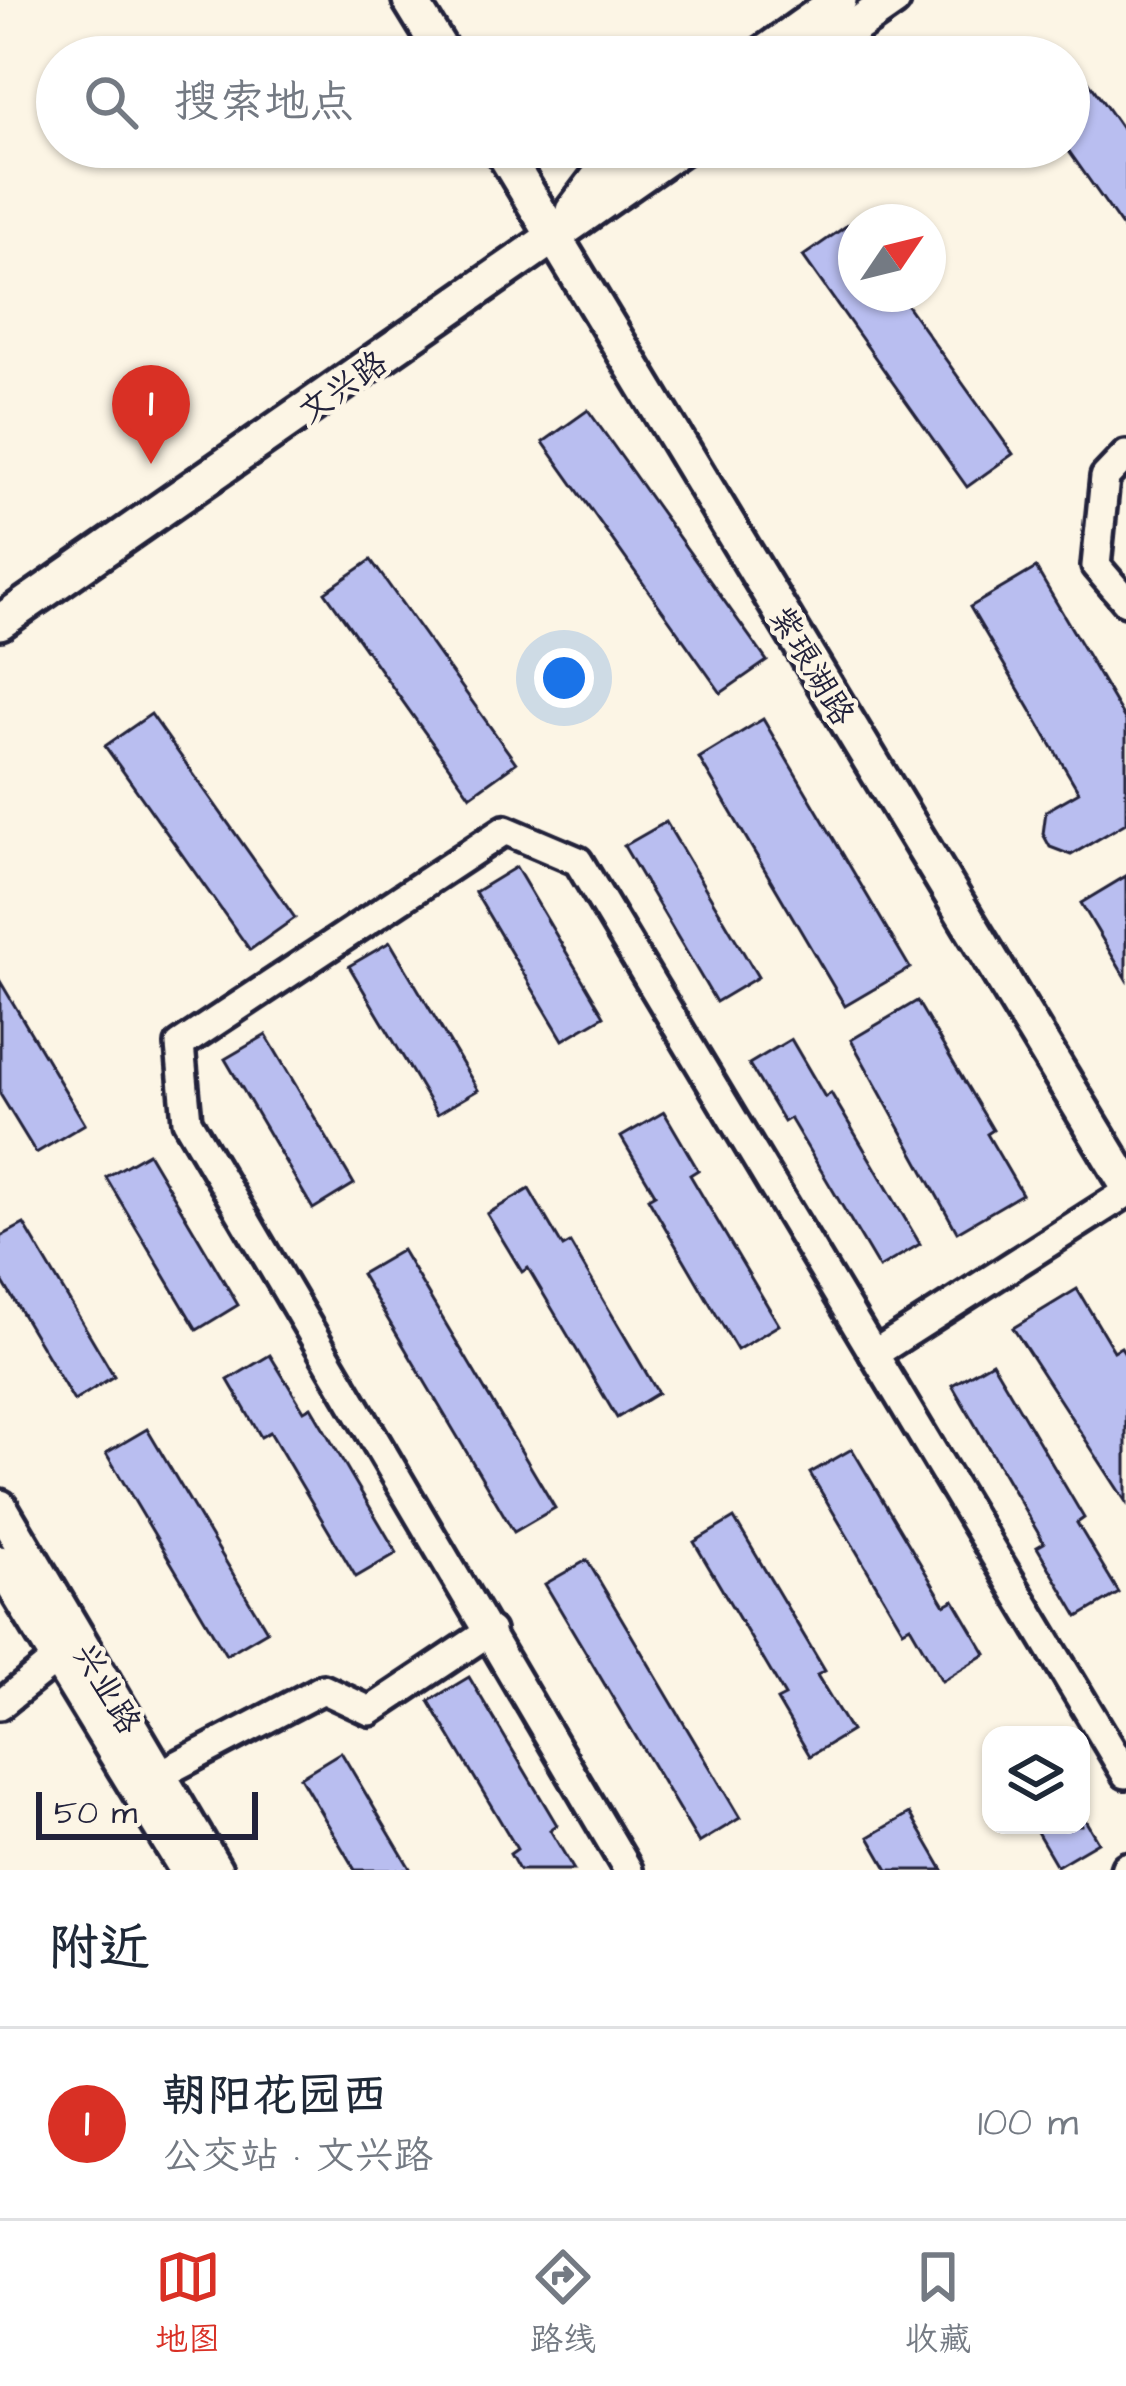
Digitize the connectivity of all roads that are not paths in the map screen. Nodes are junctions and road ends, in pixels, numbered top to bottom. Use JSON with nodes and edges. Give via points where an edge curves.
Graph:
{"nodes":[{"id":1,"x":410,"y":0,"type":"edge"},
{"id":2,"x":839,"y":0,"type":"edge"},
{"id":3,"x":893,"y":0,"type":"edge"},
{"id":4,"x":432,"y":36,"type":"edge"},
{"id":5,"x":788,"y":36,"type":"edge"},
{"id":6,"x":841,"y":36,"type":"edge"},
{"id":7,"x":513,"y":168,"type":"edge"},
{"id":8,"x":605,"y":168,"type":"edge"},
{"id":9,"x":652,"y":168,"type":"edge"},
{"id":10,"x":554,"y":236,"type":"junction"},
{"id":11,"x":1126,"y":455,"type":"edge"},
{"id":12,"x":1126,"y":601,"type":"edge"},
{"id":13,"x":0,"y":622,"type":"edge"},
{"id":14,"x":1126,"y":1183,"type":"edge"},
{"id":15,"x":1126,"y":1193,"type":"edge"},
{"id":16,"x":874,"y":1354,"type":"junction"},
{"id":17,"x":0,"y":1507,"type":"edge"},
{"id":18,"x":0,"y":1563,"type":"edge"},
{"id":19,"x":490,"y":1631,"type":"junction"},
{"id":20,"x":58,"y":1658,"type":"junction"},
{"id":21,"x":0,"y":1705,"type":"edge"},
{"id":22,"x":1126,"y":1774,"type":"edge"},
{"id":23,"x":159,"y":1775,"type":"junction"},
{"id":24,"x":187,"y":1870,"type":"edge"},
{"id":25,"x":215,"y":1870,"type":"edge"},
{"id":26,"x":628,"y":1870,"type":"edge"}],
"edges":[{"from":1,"to":4,"type":"street"},
{"from":2,"to":5,"type":"street"},
{"from":3,"to":6,"type":"street"},
{"from":7,"to":10,"type":"street","name":"紫琅湖路"},
{"from":8,"to":10,"type":"street"},
{"from":9,"to":10,"type":"street","name":"文兴路"},
{"from":10,"to":13,"type":"street","name":"文兴路"},
{"from":10,"to":14,"type":"street","name":"紫琅湖路"},
{"from":11,"to":12,"type":"street","via":[[1105,477],[1096,566]]},
{"from":15,"to":16,"type":"street"},
{"from":16,"to":19,"type":"street","via":[[578,861],[505,830],[180,1046],[187,1121]]},
{"from":16,"to":22,"type":"street"},
{"from":17,"to":23,"type":"street","name":"兴业路"},
{"from":18,"to":20,"type":"street","name":"兴业路"},
{"from":19,"to":23,"type":"street","via":[[370,1712],[323,1689]]},
{"from":19,"to":26,"type":"street"},
{"from":20,"to":21,"type":"street"},
{"from":20,"to":24,"type":"street","name":"兴业路"},
{"from":23,"to":25,"type":"street","name":"兴业路"}]}
